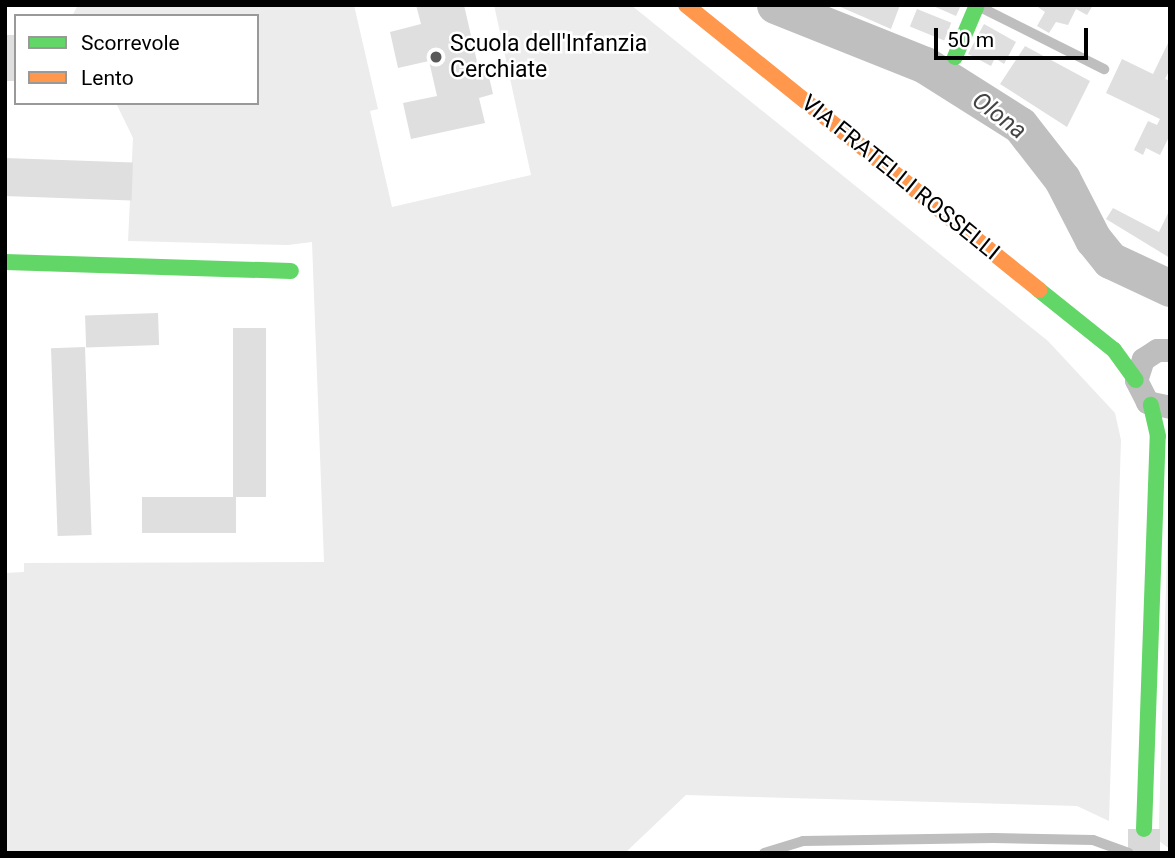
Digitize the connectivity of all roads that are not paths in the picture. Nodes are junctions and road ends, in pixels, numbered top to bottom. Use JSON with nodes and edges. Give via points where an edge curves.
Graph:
{"nodes":[{"id":1,"x":686,"y":5,"type":"edge"},
{"id":2,"x":978,"y":5,"type":"edge"},
{"id":3,"x":955,"y":57,"type":"dead end"},
{"id":4,"x":1104,"y":69,"type":"dead end"},
{"id":5,"x":5,"y":262,"type":"edge"},
{"id":6,"x":292,"y":271,"type":"dead end"},
{"id":7,"x":1161,"y":347,"type":"edge"},
{"id":8,"x":1114,"y":350,"type":"junction"},
{"id":9,"x":1136,"y":380,"type":"junction"},
{"id":10,"x":1164,"y":408,"type":"edge"},
{"id":11,"x":1158,"y":436,"type":"joint"},
{"id":12,"x":1144,"y":829,"type":"tunnel mouth"},
{"id":13,"x":764,"y":853,"type":"edge"},
{"id":14,"x":1129,"y":853,"type":"edge"}],
"edges":[{"from":1,"to":8,"type":"street","name":"VIA FRATELLI ROSSELLI"},
{"from":2,"to":3,"type":"street"},
{"from":2,"to":4,"type":"lane"},
{"from":5,"to":6,"type":"street"},
{"from":7,"to":8,"type":"street"},
{"from":7,"to":9,"type":"street","via":[[1139,365]]},
{"from":8,"to":9,"type":"street","name":"VIA FRATELLI ROSSELLI"},
{"from":9,"to":10,"type":"street"},
{"from":10,"to":11,"type":"street"},
{"from":11,"to":12,"type":"street"},
{"from":13,"to":14,"type":"lane","via":[[803,841],[993,838],[1093,840]]}]}
